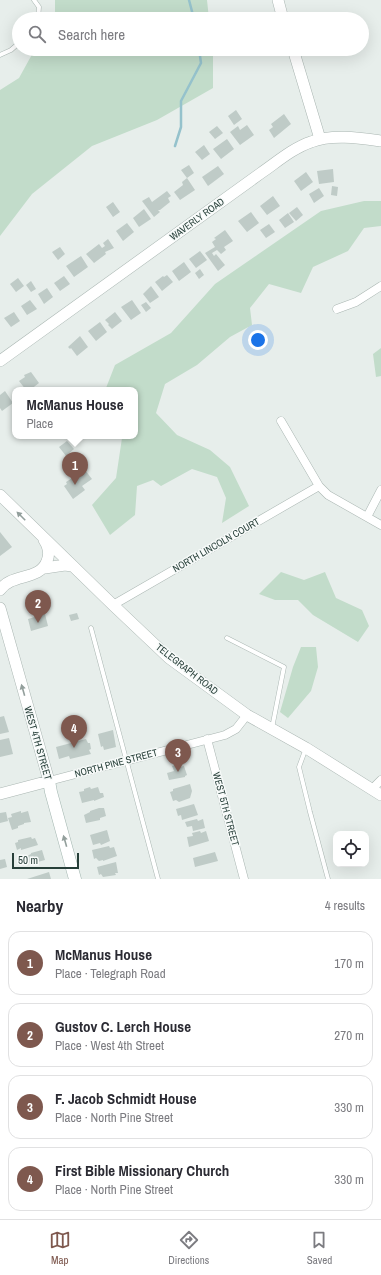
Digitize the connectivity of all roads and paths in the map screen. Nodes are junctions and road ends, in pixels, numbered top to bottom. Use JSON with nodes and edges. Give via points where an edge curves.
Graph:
{"nodes":[{"id":1,"x":34,"y":0,"type":"edge"},
{"id":2,"x":278,"y":0,"type":"edge"},
{"id":3,"x":39,"y":12,"type":"edge"},
{"id":4,"x":281,"y":12,"type":"edge"},
{"id":5,"x":12,"y":49,"type":"edge"},
{"id":6,"x":0,"y":55,"type":"edge"},
{"id":7,"x":295,"y":56,"type":"edge"},
{"id":8,"x":320,"y":139,"type":"junction"},
{"id":9,"x":381,"y":141,"type":"edge"},
{"id":10,"x":381,"y":286,"type":"edge"},
{"id":11,"x":337,"y":309,"type":"dead end"},
{"id":12,"x":0,"y":361,"type":"edge"},
{"id":13,"x":282,"y":421,"type":"dead end"},
{"id":14,"x":320,"y":486,"type":"junction"},
{"id":15,"x":381,"y":490,"type":"edge"},
{"id":16,"x":0,"y":495,"type":"edge"},
{"id":17,"x":367,"y":518,"type":"junction"},
{"id":18,"x":381,"y":524,"type":"edge"},
{"id":19,"x":43,"y":538,"type":"junction"},
{"id":20,"x":72,"y":566,"type":"junction"},
{"id":21,"x":45,"y":568,"type":"junction"},
{"id":22,"x":0,"y":589,"type":"edge"},
{"id":23,"x":113,"y":605,"type":"junction"},
{"id":24,"x":0,"y":608,"type":"edge"},
{"id":25,"x":91,"y":628,"type":"dead end"},
{"id":26,"x":227,"y":638,"type":"dead end"},
{"id":27,"x":247,"y":715,"type":"junction"},
{"id":28,"x":272,"y":729,"type":"junction"},
{"id":29,"x":207,"y":739,"type":"junction"},
{"id":30,"x":306,"y":748,"type":"junction"},
{"id":31,"x":127,"y":760,"type":"junction"},
{"id":32,"x":381,"y":780,"type":"edge"},
{"id":33,"x":49,"y":781,"type":"junction"},
{"id":34,"x":376,"y":792,"type":"edge"},
{"id":35,"x":0,"y":794,"type":"edge"},
{"id":36,"x":75,"y":879,"type":"edge"},
{"id":37,"x":158,"y":879,"type":"edge"},
{"id":38,"x":244,"y":879,"type":"edge"},
{"id":39,"x":328,"y":879,"type":"edge"}],
"edges":[{"from":1,"to":3,"type":"lane","via":[[39,7]]},
{"from":2,"to":4,"type":"street"},
{"from":5,"to":6,"type":"lane"},
{"from":7,"to":8,"type":"street"},
{"from":8,"to":9,"type":"street","name":"WAVERLY ROAD"},
{"from":8,"to":12,"type":"street","name":"WAVERLY ROAD","via":[[300,147],[261,173]]},
{"from":10,"to":11,"type":"street","via":[[356,302]]},
{"from":13,"to":14,"type":"street"},
{"from":14,"to":17,"type":"street","via":[[328,495]]},
{"from":14,"to":23,"type":"street","name":"NORTH LINCOLN COURT"},
{"from":15,"to":17,"type":"street"},
{"from":19,"to":16,"type":"street","name":"TELEGRAPH ROAD","one_way":true},
{"from":17,"to":18,"type":"street"},
{"from":19,"to":20,"type":"street","name":"TELEGRAPH ROAD"},
{"from":19,"to":21,"type":"street","via":[[48,552]]},
{"from":20,"to":21,"type":"street"},
{"from":20,"to":23,"type":"street","name":"TELEGRAPH ROAD"},
{"from":21,"to":22,"type":"street","via":[[15,579]]},
{"from":23,"to":27,"type":"street","name":"TELEGRAPH ROAD","via":[[170,658]]},
{"from":33,"to":24,"type":"street","name":"WEST 4TH STREET","one_way":true},
{"from":25,"to":31,"type":"lane"},
{"from":26,"to":28,"type":"lane","via":[[284,667]]},
{"from":27,"to":28,"type":"street","name":"TELEGRAPH ROAD"},
{"from":27,"to":29,"type":"street","name":"NORTH PINE STREET","via":[[236,729],[225,735]]},
{"from":28,"to":30,"type":"street","name":"TELEGRAPH ROAD"},
{"from":29,"to":31,"type":"street","name":"NORTH PINE STREET"},
{"from":29,"to":38,"type":"street","name":"WEST 5TH STREET"},
{"from":30,"to":34,"type":"street","name":"TELEGRAPH ROAD"},
{"from":30,"to":39,"type":"lane","via":[[299,767]]},
{"from":31,"to":33,"type":"street","name":"NORTH PINE STREET"},
{"from":31,"to":37,"type":"lane"},
{"from":32,"to":34,"type":"street"},
{"from":33,"to":35,"type":"street","name":"NORTH PINE STREET"},
{"from":36,"to":33,"type":"main road","name":"WEST 4TH STREET","one_way":true}]}
